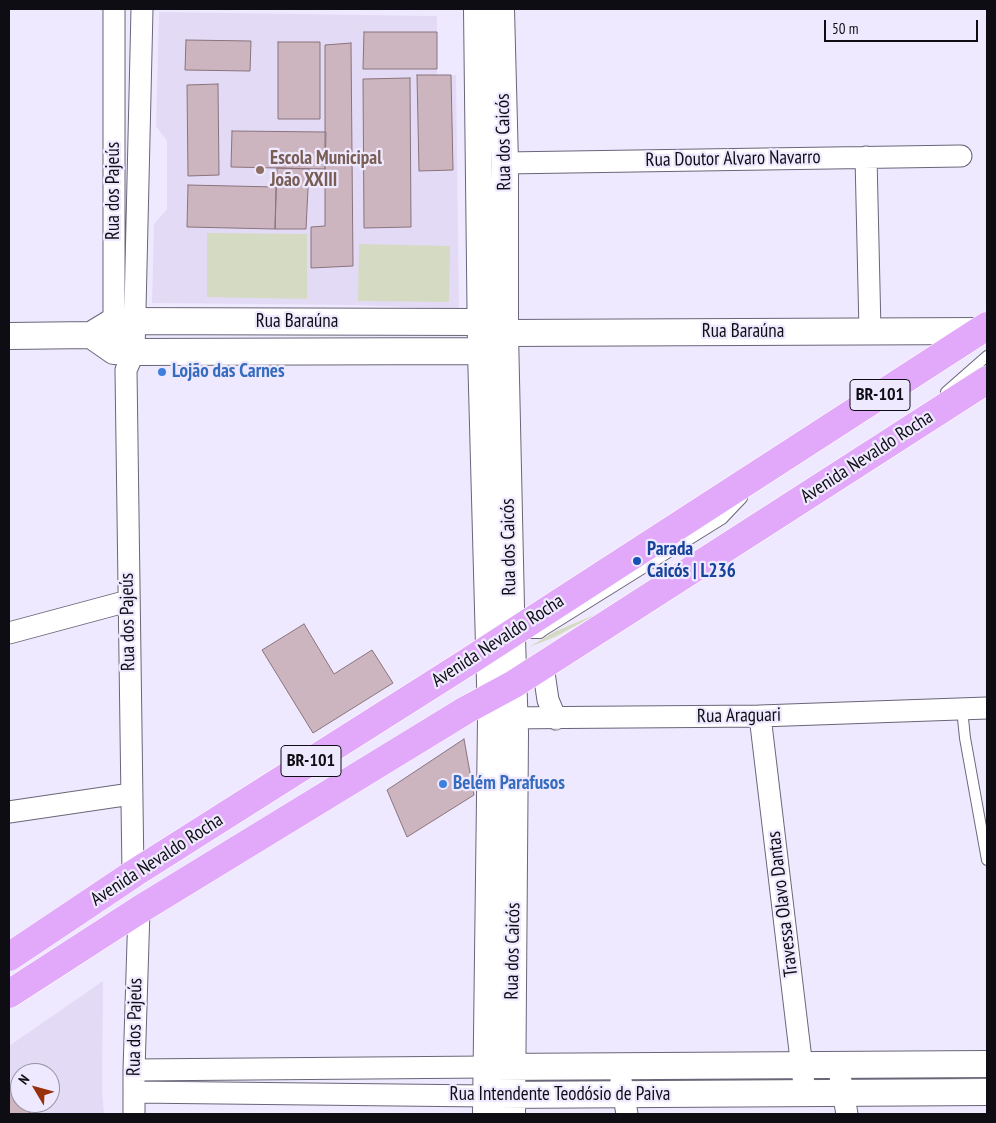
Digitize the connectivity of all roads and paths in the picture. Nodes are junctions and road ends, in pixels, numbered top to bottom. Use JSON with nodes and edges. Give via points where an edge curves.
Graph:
{"nodes":[{"id":1,"x":114,"y":9,"type":"edge"},
{"id":2,"x":142,"y":9,"type":"edge"},
{"id":3,"x":477,"y":9,"type":"edge"},
{"id":4,"x":501,"y":9,"type":"edge"},
{"id":5,"x":961,"y":156,"type":"dead end"},
{"id":6,"x":866,"y":157,"type":"junction"},
{"id":7,"x":505,"y":163,"type":"junction"},
{"id":8,"x":124,"y":321,"type":"junction"},
{"id":9,"x":480,"y":322,"type":"junction"},
{"id":10,"x":870,"y":331,"type":"junction"},
{"id":11,"x":505,"y":333,"type":"junction"},
{"id":12,"x":91,"y":335,"type":"junction"},
{"id":13,"x":9,"y":336,"type":"edge"},
{"id":14,"x":985,"y":338,"type":"edge"},
{"id":15,"x":481,"y":351,"type":"junction"},
{"id":16,"x":125,"y":357,"type":"junction"},
{"id":17,"x":987,"y":380,"type":"edge"},
{"id":18,"x":891,"y":441,"type":"junction"},
{"id":19,"x":128,"y":601,"type":"junction"},
{"id":20,"x":9,"y":632,"type":"edge"},
{"id":21,"x":512,"y":633,"type":"junction"},
{"id":22,"x":488,"y":648,"type":"junction"},
{"id":23,"x":543,"y":666,"type":"junction"},
{"id":24,"x":514,"y":684,"type":"junction"},
{"id":25,"x":987,"y":708,"type":"edge"},
{"id":26,"x":962,"y":709,"type":"junction"},
{"id":27,"x":498,"y":711,"type":"junction"},
{"id":28,"x":760,"y":716,"type":"junction"},
{"id":29,"x":556,"y":719,"type":"junction"},
{"id":30,"x":131,"y":794,"type":"junction"},
{"id":31,"x":9,"y":812,"type":"edge"},
{"id":32,"x":987,"y":860,"type":"edge"},
{"id":33,"x":133,"y":874,"type":"junction"},
{"id":34,"x":138,"y":910,"type":"junction"},
{"id":35,"x":9,"y":957,"type":"edge"},
{"id":36,"x":9,"y":994,"type":"edge"},
{"id":37,"x":935,"y":1064,"type":"junction"},
{"id":38,"x":987,"y":1064,"type":"edge"},
{"id":39,"x":802,"y":1065,"type":"junction"},
{"id":40,"x":838,"y":1065,"type":"junction"},
{"id":41,"x":486,"y":1067,"type":"junction"},
{"id":42,"x":512,"y":1067,"type":"junction"},
{"id":43,"x":620,"y":1067,"type":"junction"},
{"id":44,"x":134,"y":1070,"type":"junction"},
{"id":45,"x":134,"y":1092,"type":"junction"},
{"id":46,"x":937,"y":1092,"type":"junction"},
{"id":47,"x":987,"y":1092,"type":"edge"},
{"id":48,"x":804,"y":1093,"type":"junction"},
{"id":49,"x":512,"y":1104,"type":"edge"},
{"id":50,"x":844,"y":1104,"type":"edge"},
{"id":51,"x":485,"y":1105,"type":"edge"},
{"id":52,"x":625,"y":1105,"type":"edge"},
{"id":53,"x":134,"y":1114,"type":"edge"}],
"edges":[{"from":1,"to":8,"type":"street","name":"Rua dos Pajeús"},
{"from":2,"to":8,"type":"street","name":"Rua dos Pajeús"},
{"from":3,"to":9,"type":"street","name":"Rua dos Caicós"},
{"from":4,"to":7,"type":"street","name":"Rua dos Caicós"},
{"from":5,"to":6,"type":"street","name":"Rua Doutor Alvaro Navarro"},
{"from":6,"to":7,"type":"street","name":"Rua Doutor Alvaro Navarro"},
{"from":6,"to":10,"type":"street"},
{"from":7,"to":11,"type":"street","name":"Rua dos Caicós"},
{"from":8,"to":9,"type":"street","name":"Rua Baraúna"},
{"from":8,"to":12,"type":"street"},
{"from":8,"to":16,"type":"street","name":"Rua dos Pajeús"},
{"from":9,"to":11,"type":"street","name":"Rua Baraúna"},
{"from":9,"to":15,"type":"street","name":"Rua dos Caicós"},
{"from":10,"to":11,"type":"street","name":"Rua Baraúna"},
{"from":10,"to":14,"type":"street","name":"Rua Baraúna"},
{"from":11,"to":15,"type":"street"},
{"from":11,"to":21,"type":"street","name":"Rua dos Caicós"},
{"from":12,"to":13,"type":"street"},
{"from":12,"to":16,"type":"street"},
{"from":14,"to":18,"type":"lane"},
{"from":14,"to":21,"type":"highway","name":"Avenida Nevaldo Rocha","number":"BR-101","via":[[773,464]]},
{"from":15,"to":16,"type":"street","name":"Rua Baraúna"},
{"from":15,"to":22,"type":"street","name":"Rua dos Caicós"},
{"from":16,"to":19,"type":"street","name":"Rua dos Pajeús"},
{"from":17,"to":18,"type":"highway","name":"Avenida Nevaldo Rocha","number":"BR-101"},
{"from":18,"to":23,"type":"highway","name":"Avenida Nevaldo Rocha","number":"BR-101"},
{"from":19,"to":20,"type":"street"},
{"from":19,"to":30,"type":"street","name":"Rua dos Pajeús"},
{"from":21,"to":22,"type":"highway","name":"Avenida Nevaldo Rocha","number":"BR-101"},
{"from":21,"to":24,"type":"street","name":"Rua dos Caicós"},
{"from":22,"to":27,"type":"street","name":"Rua dos Caicós"},
{"from":22,"to":33,"type":"highway","name":"Avenida Nevaldo Rocha","number":"BR-101"},
{"from":23,"to":24,"type":"highway","name":"Avenida Nevaldo Rocha","number":"BR-101"},
{"from":23,"to":29,"type":"street","via":[[548,700]]},
{"from":24,"to":27,"type":"highway","name":"Avenida Nevaldo Rocha","number":"BR-101"},
{"from":25,"to":26,"type":"street","name":"Rua Araguari"},
{"from":26,"to":28,"type":"street","name":"Rua Araguari"},
{"from":26,"to":32,"type":"lane"},
{"from":27,"to":29,"type":"street","name":"Rua Araguari"},
{"from":27,"to":34,"type":"highway","name":"Avenida Nevaldo Rocha","number":"BR-101","via":[[466,710]]},
{"from":27,"to":41,"type":"street","name":"Rua dos Caicós"},
{"from":27,"to":42,"type":"street","name":"Rua dos Caicós"},
{"from":28,"to":29,"type":"street","name":"Rua Araguari"},
{"from":28,"to":39,"type":"street","name":"Travessa Olavo Dantas"},
{"from":30,"to":31,"type":"street"},
{"from":30,"to":33,"type":"street","name":"Rua dos Pajeús"},
{"from":33,"to":35,"type":"highway","name":"Avenida Nevaldo Rocha","number":"BR-101"},
{"from":34,"to":36,"type":"highway","name":"Avenida Nevaldo Rocha","number":"BR-101"},
{"from":34,"to":44,"type":"street","name":"Rua dos Pajeús"},
{"from":37,"to":38,"type":"street","name":"Rua Intendente Teodósio de Paiva"},
{"from":37,"to":40,"type":"street","name":"Rua Intendente Teodósio de Paiva"},
{"from":37,"to":46,"type":"street"},
{"from":39,"to":40,"type":"street","name":"Rua Intendente Teodósio de Paiva"},
{"from":39,"to":43,"type":"street","name":"Rua Intendente Teodósio de Paiva"},
{"from":39,"to":48,"type":"street","name":"Travessa Olavo Dantas"},
{"from":40,"to":50,"type":"street"},
{"from":41,"to":42,"type":"street","name":"Rua Intendente Teodósio de Paiva"},
{"from":41,"to":44,"type":"street","name":"Rua Intendente Teodósio de Paiva"},
{"from":41,"to":51,"type":"street","name":"Rua dos Caicós"},
{"from":42,"to":43,"type":"street","name":"Rua Intendente Teodósio de Paiva"},
{"from":42,"to":49,"type":"street","name":"Rua dos Caicós"},
{"from":43,"to":52,"type":"street"},
{"from":44,"to":45,"type":"street","name":"Rua dos Pajeús"},
{"from":45,"to":51,"type":"street","name":"Rua Intendente Teodósio de Paiva"},
{"from":45,"to":53,"type":"street","name":"Rua dos Pajeús"},
{"from":46,"to":47,"type":"street","name":"Rua Intendente Teodósio de Paiva"},
{"from":46,"to":50,"type":"street","name":"Rua Intendente Teodósio de Paiva"},
{"from":48,"to":50,"type":"street","name":"Rua Intendente Teodósio de Paiva"},
{"from":48,"to":52,"type":"street","name":"Rua Intendente Teodósio de Paiva"},
{"from":49,"to":51,"type":"street","name":"Rua Intendente Teodósio de Paiva"},
{"from":49,"to":52,"type":"street","name":"Rua Intendente Teodósio de Paiva"}]}
